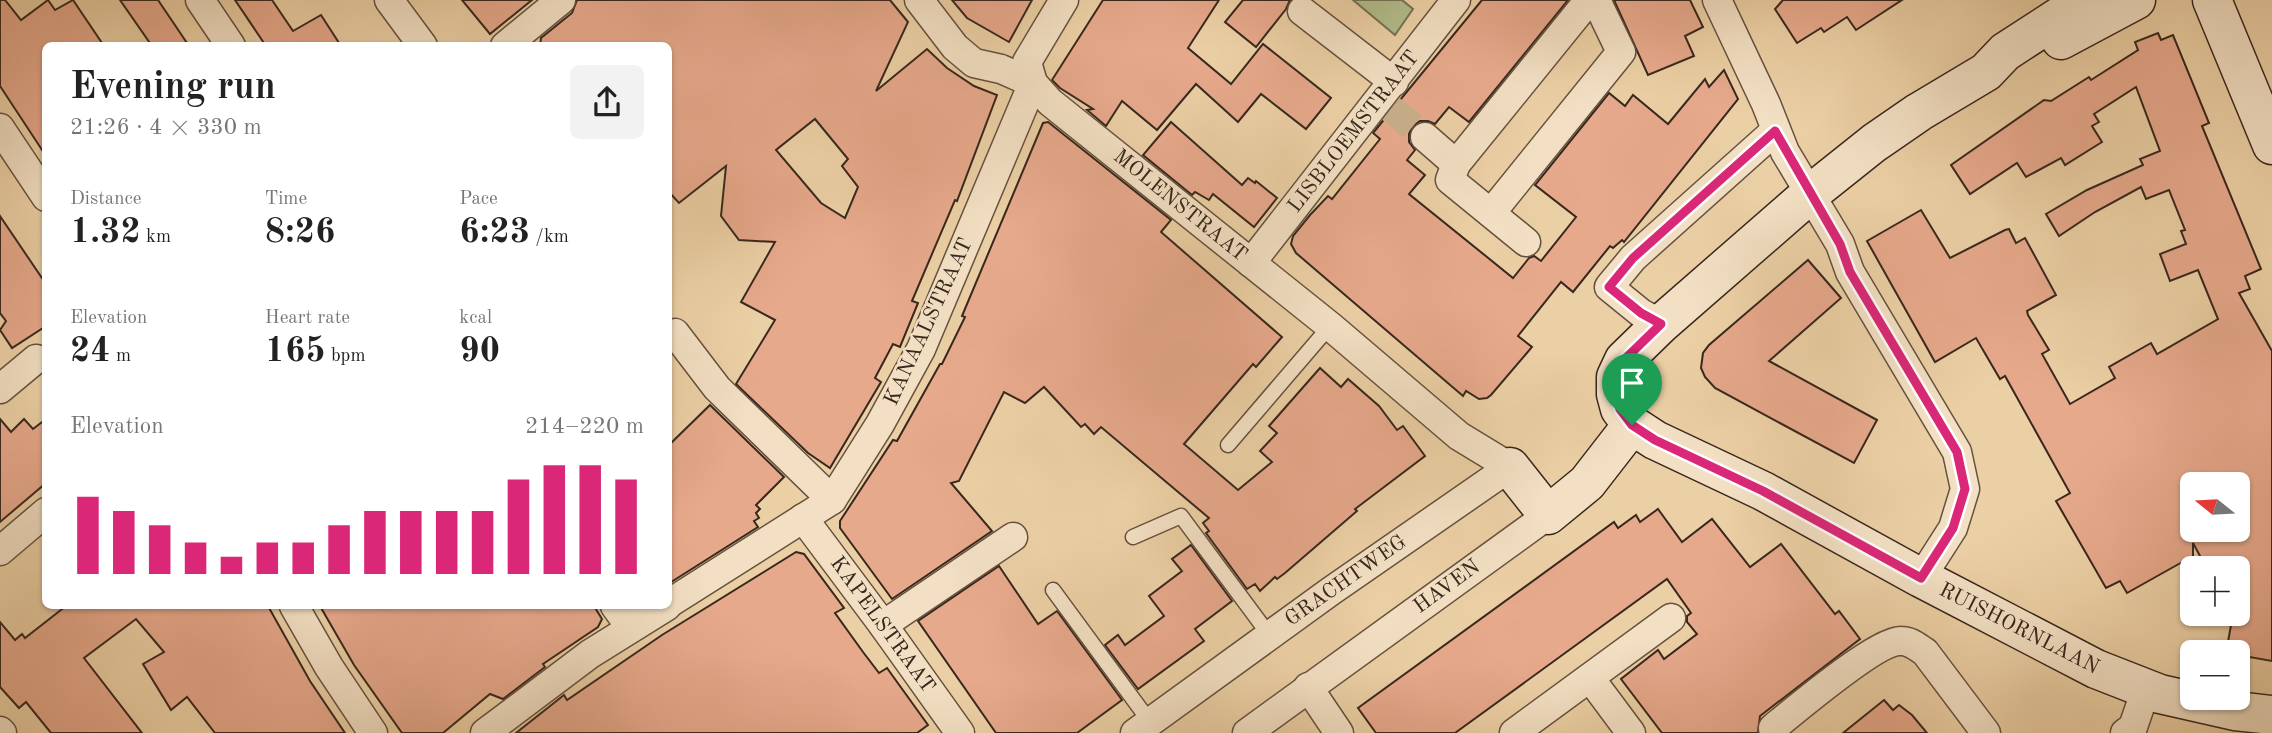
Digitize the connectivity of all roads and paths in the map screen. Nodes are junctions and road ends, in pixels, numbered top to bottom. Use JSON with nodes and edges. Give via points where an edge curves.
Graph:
{"nodes":[{"id":1,"x":200,"y":0,"type":"edge"},
{"id":2,"x":389,"y":0,"type":"edge"},
{"id":3,"x":561,"y":0,"type":"edge"},
{"id":4,"x":919,"y":0,"type":"edge"},
{"id":5,"x":1064,"y":0,"type":"edge"},
{"id":6,"x":1456,"y":0,"type":"edge"},
{"id":7,"x":1589,"y":0,"type":"edge"},
{"id":8,"x":1597,"y":0,"type":"edge"},
{"id":9,"x":1717,"y":0,"type":"edge"},
{"id":10,"x":2085,"y":0,"type":"edge"},
{"id":11,"x":2136,"y":0,"type":"edge"},
{"id":12,"x":2212,"y":0,"type":"edge"},
{"id":13,"x":1302,"y":11,"type":"dead end"},
{"id":14,"x":228,"y":42,"type":"edge"},
{"id":15,"x":420,"y":42,"type":"edge"},
{"id":16,"x":510,"y":42,"type":"edge"},
{"id":17,"x":1986,"y":72,"type":"junction"},
{"id":18,"x":1033,"y":83,"type":"junction"},
{"id":19,"x":1388,"y":97,"type":"junction"},
{"id":20,"x":0,"y":128,"type":"edge"},
{"id":21,"x":1775,"y":131,"type":"junction"},
{"id":22,"x":1425,"y":137,"type":"tunnel mouth"},
{"id":23,"x":2272,"y":145,"type":"edge"},
{"id":24,"x":1456,"y":164,"type":"junction"},
{"id":25,"x":42,"y":191,"type":"edge"},
{"id":26,"x":1810,"y":194,"type":"junction"},
{"id":27,"x":1491,"y":213,"type":"junction"},
{"id":28,"x":1527,"y":242,"type":"dead end"},
{"id":29,"x":1251,"y":263,"type":"junction"},
{"id":30,"x":1661,"y":324,"type":"junction"},
{"id":31,"x":1330,"y":326,"type":"junction"},
{"id":32,"x":675,"y":333,"type":"dead end"},
{"id":33,"x":36,"y":359,"type":"dead end"},
{"id":34,"x":0,"y":389,"type":"edge"},
{"id":35,"x":1632,"y":425,"type":"junction"},
{"id":36,"x":1228,"y":445,"type":"dead end"},
{"id":37,"x":1510,"y":467,"type":"junction"},
{"id":38,"x":832,"y":500,"type":"junction"},
{"id":39,"x":42,"y":515,"type":"edge"},
{"id":40,"x":1548,"y":515,"type":"junction"},
{"id":41,"x":803,"y":519,"type":"junction"},
{"id":42,"x":1013,"y":537,"type":"dead end"},
{"id":43,"x":1133,"y":537,"type":"dead end"},
{"id":44,"x":0,"y":551,"type":"edge"},
{"id":45,"x":1921,"y":578,"type":"junction"},
{"id":46,"x":1053,"y":590,"type":"dead end"},
{"id":47,"x":672,"y":602,"type":"edge"},
{"id":48,"x":296,"y":609,"type":"edge"},
{"id":49,"x":647,"y":609,"type":"edge"},
{"id":50,"x":621,"y":614,"type":"edge"},
{"id":51,"x":1671,"y":618,"type":"dead end"},
{"id":52,"x":883,"y":625,"type":"junction"},
{"id":53,"x":1270,"y":636,"type":"junction"},
{"id":54,"x":1590,"y":678,"type":"junction"},
{"id":55,"x":1308,"y":687,"type":"junction"},
{"id":56,"x":2146,"y":689,"type":"junction"},
{"id":57,"x":2272,"y":715,"type":"edge"},
{"id":58,"x":1143,"y":727,"type":"edge"},
{"id":59,"x":1773,"y":728,"type":"dead end"},
{"id":60,"x":372,"y":731,"type":"edge"},
{"id":61,"x":485,"y":733,"type":"edge"},
{"id":62,"x":960,"y":733,"type":"edge"},
{"id":63,"x":1247,"y":733,"type":"edge"},
{"id":64,"x":1339,"y":733,"type":"edge"},
{"id":65,"x":1514,"y":733,"type":"edge"},
{"id":66,"x":1631,"y":733,"type":"edge"},
{"id":67,"x":1986,"y":733,"type":"edge"},
{"id":68,"x":2126,"y":733,"type":"edge"}],
"edges":[{"from":1,"to":14,"type":"street"},
{"from":2,"to":15,"type":"street"},
{"from":3,"to":16,"type":"street"},
{"from":4,"to":18,"type":"street","via":[[955,47],[974,63]]},
{"from":5,"to":18,"type":"street","name":"KANAALSTRAAT","via":[[1027,62]]},
{"from":6,"to":19,"type":"street","name":"LISBLOEMSTRAAT"},
{"from":7,"to":24,"type":"street"},
{"from":8,"to":27,"type":"street","via":[[1621,52]]},
{"from":9,"to":21,"type":"street"},
{"from":10,"to":17,"type":"main road","via":[[2005,52]]},
{"from":11,"to":17,"type":"main road","via":[[2014,65]]},
{"from":12,"to":23,"type":"main road"},
{"from":13,"to":19,"type":"street"},
{"from":17,"to":26,"type":"main road","via":[[1874,143]]},
{"from":18,"to":29,"type":"street","name":"MOLENSTRAAT","via":[[1050,102]]},
{"from":18,"to":38,"type":"street","name":"KANAALSTRAAT","via":[[921,349]]},
{"from":19,"to":29,"type":"street","name":"LISBLOEMSTRAAT"},
{"from":20,"to":25,"type":"street"},
{"from":21,"to":26,"type":"street"},
{"from":21,"to":30,"type":"street","via":[[1633,258],[1609,287]]},
{"from":22,"to":24,"type":"street"},
{"from":24,"to":27,"type":"street","via":[[1450,180]]},
{"from":26,"to":30,"type":"main road"},
{"from":26,"to":45,"type":"street","via":[[1840,244],[1850,272],[1957,452],[1965,489],[1953,528]]},
{"from":27,"to":28,"type":"street"},
{"from":29,"to":31,"type":"street","name":"MOLENSTRAAT"},
{"from":30,"to":35,"type":"main road","via":[[1624,360],[1616,377],[1620,409]]},
{"from":31,"to":36,"type":"lane"},
{"from":31,"to":37,"type":"street","name":"MOLENSTRAAT","via":[[1459,436]]},
{"from":32,"to":38,"type":"street","via":[[718,388]]},
{"from":33,"to":34,"type":"street"},
{"from":35,"to":40,"type":"main road","name":"HAVEN","via":[[1587,483]]},
{"from":35,"to":45,"type":"main road","name":"RUISHORNLAAN"},
{"from":37,"to":40,"type":"main road"},
{"from":37,"to":53,"type":"street","name":"GRACHTWEG"},
{"from":38,"to":41,"type":"street","name":"KANAALSTRAAT"},
{"from":39,"to":44,"type":"street"},
{"from":40,"to":55,"type":"street","name":"HAVEN"},
{"from":41,"to":47,"type":"street","name":"KANAALSTRAAT"},
{"from":41,"to":52,"type":"street","name":"KAPELSTRAAT"},
{"from":42,"to":52,"type":"street"},
{"from":43,"to":53,"type":"lane","via":[[1181,516]]},
{"from":45,"to":56,"type":"main road","name":"RUISHORNLAAN","via":[[2096,669]]},
{"from":46,"to":58,"type":"lane"},
{"from":48,"to":60,"type":"street"},
{"from":49,"to":50,"type":"street","name":"KANAALSTRAAT"},
{"from":50,"to":61,"type":"street","name":"KANAALSTRAAT","via":[[590,654]]},
{"from":51,"to":54,"type":"street"},
{"from":52,"to":62,"type":"street","name":"KAPELSTRAAT"},
{"from":53,"to":58,"type":"street","name":"GRACHTWEG"},
{"from":54,"to":65,"type":"street"},
{"from":54,"to":66,"type":"street"},
{"from":55,"to":63,"type":"street","name":"HAVEN"},
{"from":55,"to":64,"type":"street"},
{"from":56,"to":57,"type":"main road","name":"RUISHORNLAAN"},
{"from":56,"to":68,"type":"street","via":[[2133,727]]},
{"from":59,"to":67,"type":"street","via":[[1874,651],[1899,640],[1925,652]]}]}
